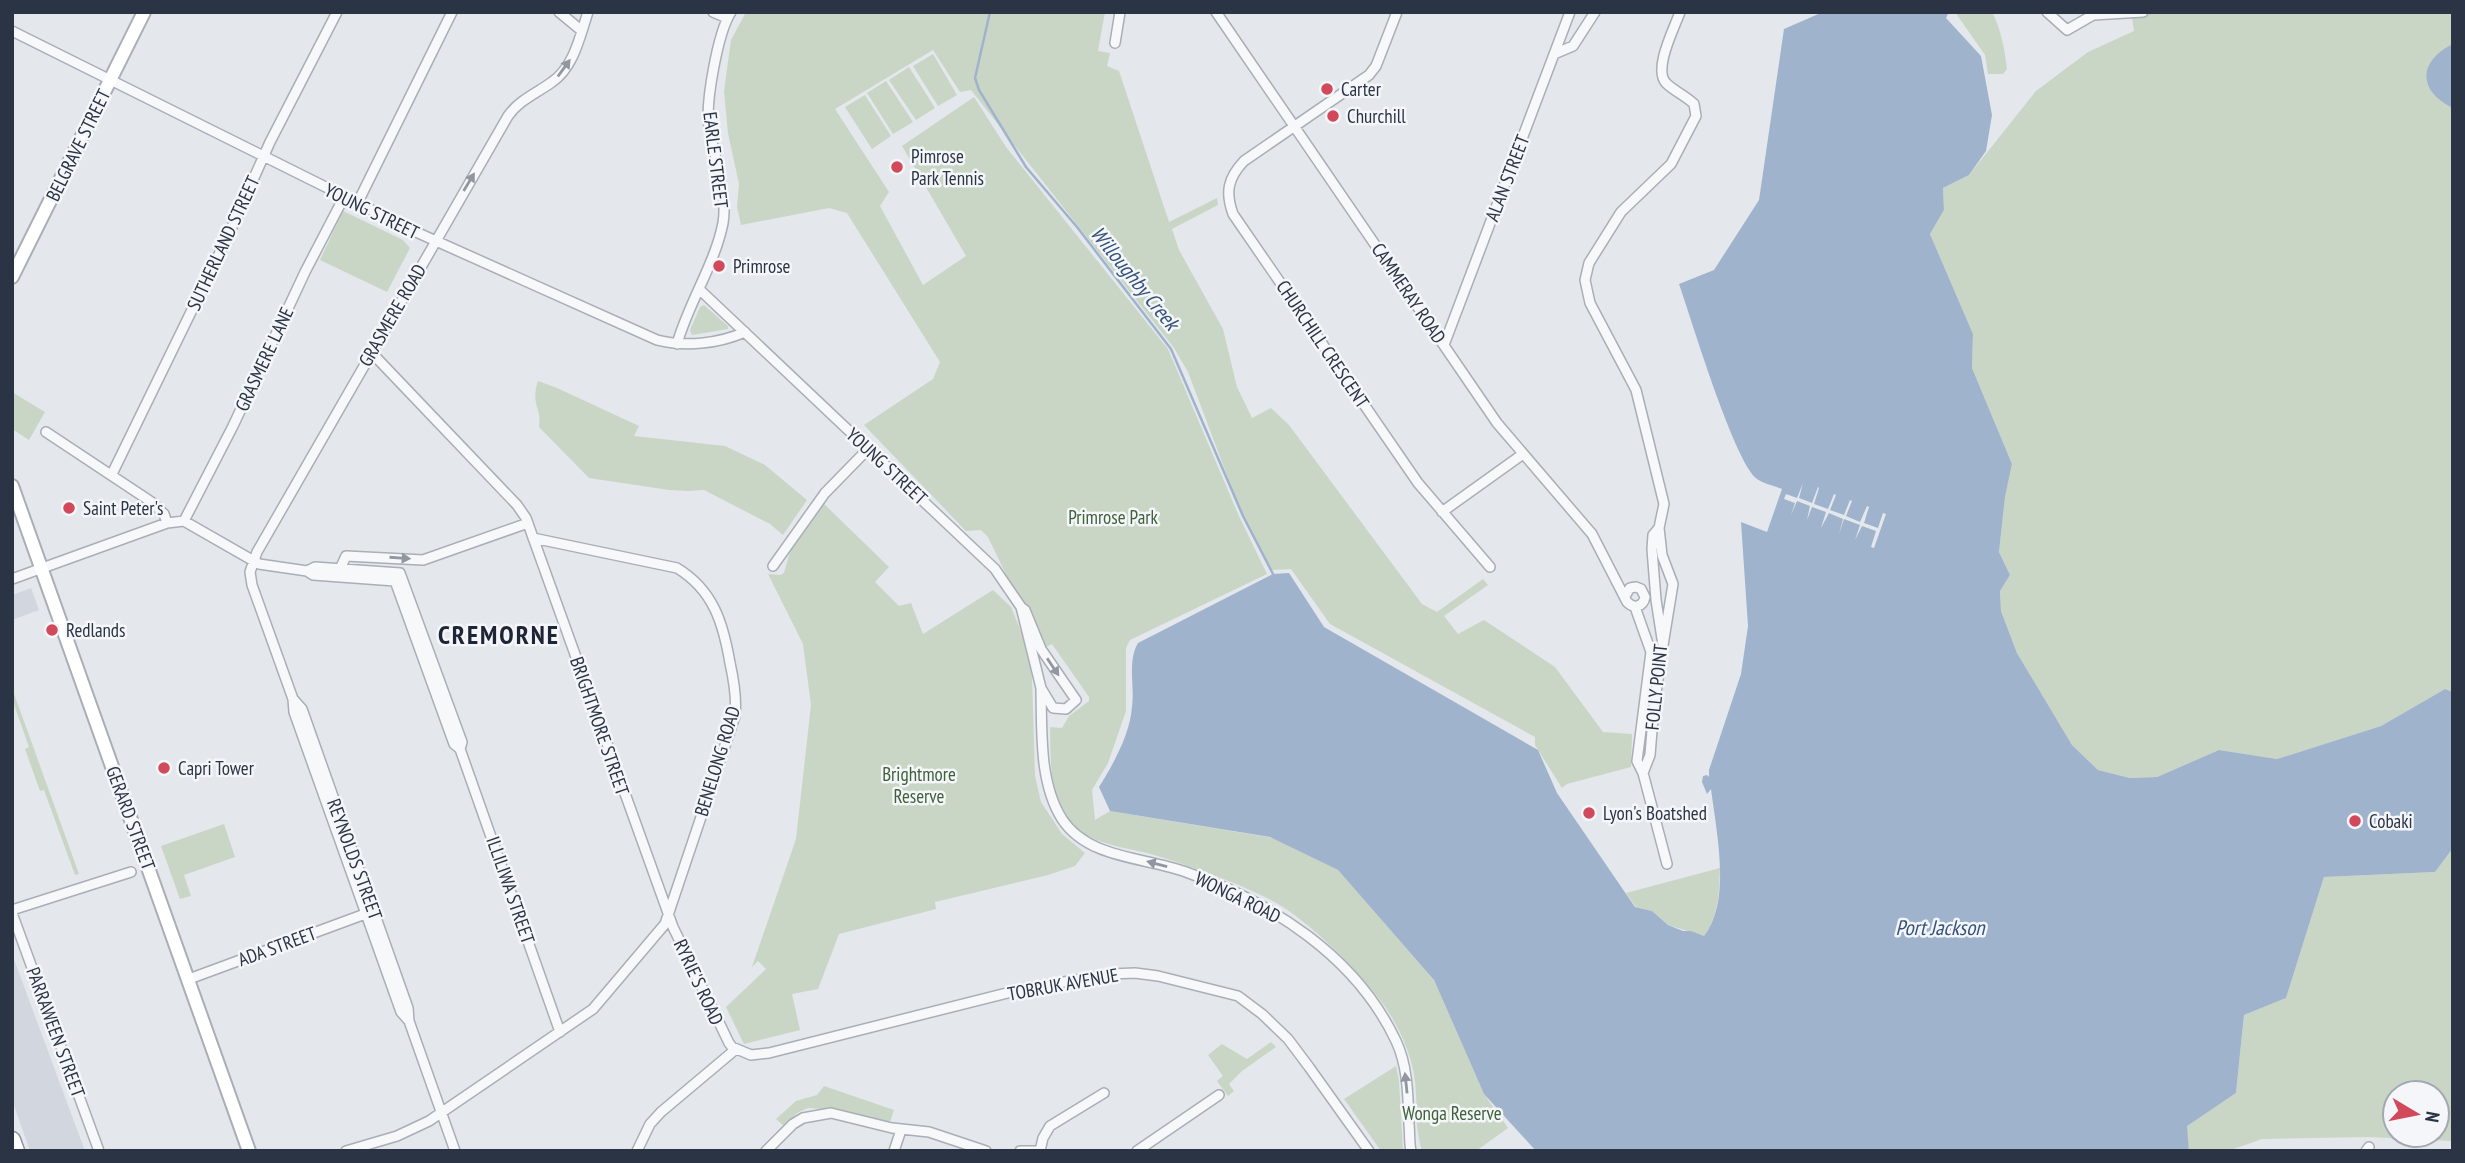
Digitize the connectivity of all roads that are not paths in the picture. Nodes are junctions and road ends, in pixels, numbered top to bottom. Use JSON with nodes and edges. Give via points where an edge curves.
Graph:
{"nodes":[{"id":1,"x":144,"y":12,"type":"edge"},
{"id":2,"x":337,"y":12,"type":"edge"},
{"id":3,"x":452,"y":12,"type":"edge"},
{"id":4,"x":559,"y":12,"type":"edge"},
{"id":5,"x":588,"y":12,"type":"edge"},
{"id":6,"x":713,"y":12,"type":"edge"},
{"id":7,"x":1119,"y":12,"type":"edge"},
{"id":8,"x":1216,"y":12,"type":"edge"},
{"id":9,"x":1397,"y":12,"type":"edge"},
{"id":10,"x":1570,"y":12,"type":"edge"},
{"id":11,"x":1595,"y":12,"type":"edge"},
{"id":12,"x":1680,"y":12,"type":"edge"},
{"id":13,"x":2048,"y":12,"type":"edge"},
{"id":14,"x":2143,"y":12,"type":"edge"},
{"id":15,"x":729,"y":15,"type":"edge"},
{"id":16,"x":12,"y":31,"type":"edge"},
{"id":17,"x":582,"y":31,"type":"junction"},
{"id":18,"x":1115,"y":43,"type":"dead end"},
{"id":19,"x":1554,"y":54,"type":"junction"},
{"id":20,"x":110,"y":80,"type":"junction"},
{"id":21,"x":1295,"y":126,"type":"junction"},
{"id":22,"x":263,"y":157,"type":"junction"},
{"id":23,"x":344,"y":197,"type":"junction"},
{"id":24,"x":357,"y":204,"type":"junction"},
{"id":25,"x":435,"y":241,"type":"junction"},
{"id":26,"x":12,"y":277,"type":"edge"},
{"id":27,"x":699,"y":289,"type":"junction"},
{"id":28,"x":745,"y":332,"type":"junction"},
{"id":29,"x":677,"y":344,"type":"junction"},
{"id":30,"x":1444,"y":345,"type":"junction"},
{"id":31,"x":370,"y":351,"type":"junction"},
{"id":32,"x":46,"y":432,"type":"dead end"},
{"id":33,"x":868,"y":449,"type":"junction"},
{"id":34,"x":1523,"y":454,"type":"junction"},
{"id":35,"x":112,"y":474,"type":"junction"},
{"id":36,"x":12,"y":486,"type":"edge"},
{"id":37,"x":1442,"y":512,"type":"junction"},
{"id":38,"x":184,"y":521,"type":"junction"},
{"id":39,"x":167,"y":523,"type":"junction"},
{"id":40,"x":528,"y":523,"type":"junction"},
{"id":41,"x":1659,"y":528,"type":"junction"},
{"id":42,"x":533,"y":538,"type":"junction"},
{"id":43,"x":252,"y":561,"type":"junction"},
{"id":44,"x":773,"y":566,"type":"dead end"},
{"id":45,"x":1490,"y":567,"type":"dead end"},
{"id":46,"x":41,"y":568,"type":"junction"},
{"id":47,"x":340,"y":569,"type":"junction"},
{"id":48,"x":307,"y":571,"type":"junction"},
{"id":49,"x":1654,"y":571,"type":"junction"},
{"id":50,"x":12,"y":579,"type":"edge"},
{"id":51,"x":1642,"y":599,"type":"junction"},
{"id":52,"x":1021,"y":607,"type":"junction"},
{"id":53,"x":1663,"y":645,"type":"junction"},
{"id":54,"x":1041,"y":688,"type":"junction"},
{"id":55,"x":293,"y":699,"type":"junction"},
{"id":56,"x":460,"y":749,"type":"junction"},
{"id":57,"x":1643,"y":773,"type":"junction"},
{"id":58,"x":1667,"y":864,"type":"dead end"},
{"id":59,"x":131,"y":872,"type":"dead end"},
{"id":60,"x":12,"y":911,"type":"edge"},
{"id":61,"x":365,"y":914,"type":"junction"},
{"id":62,"x":668,"y":914,"type":"junction"},
{"id":63,"x":189,"y":979,"type":"junction"},
{"id":64,"x":409,"y":1021,"type":"junction"},
{"id":65,"x":560,"y":1032,"type":"junction"},
{"id":66,"x":734,"y":1048,"type":"junction"},
{"id":67,"x":1104,"y":1093,"type":"dead end"},
{"id":68,"x":1219,"y":1095,"type":"dead end"},
{"id":69,"x":441,"y":1112,"type":"junction"},
{"id":70,"x":901,"y":1130,"type":"junction"},
{"id":71,"x":12,"y":1140,"type":"edge"},
{"id":72,"x":16,"y":1151,"type":"edge"},
{"id":73,"x":99,"y":1151,"type":"edge"},
{"id":74,"x":249,"y":1151,"type":"edge"},
{"id":75,"x":346,"y":1151,"type":"edge"},
{"id":76,"x":455,"y":1151,"type":"edge"},
{"id":77,"x":637,"y":1151,"type":"edge"},
{"id":78,"x":766,"y":1151,"type":"edge"},
{"id":79,"x":894,"y":1151,"type":"edge"},
{"id":80,"x":986,"y":1151,"type":"edge"},
{"id":81,"x":1020,"y":1151,"type":"edge"},
{"id":82,"x":1038,"y":1151,"type":"edge"},
{"id":83,"x":1137,"y":1151,"type":"edge"},
{"id":84,"x":1369,"y":1151,"type":"edge"},
{"id":85,"x":1410,"y":1151,"type":"edge"}],
"edges":[{"from":1,"to":20,"type":"main road","name":"BELGRAVE STREET"},
{"from":2,"to":22,"type":"street","name":"SUTHERLAND STREET"},
{"from":3,"to":24,"type":"street"},
{"from":4,"to":17,"type":"street"},
{"from":5,"to":17,"type":"street","name":"GRASMERE ROAD"},
{"from":6,"to":15,"type":"street"},
{"from":7,"to":18,"type":"street"},
{"from":8,"to":21,"type":"street","name":"CAMMERAY ROAD"},
{"from":9,"to":21,"type":"street","name":"CHURCHILL CRESCENT","via":[[1372,72]]},
{"from":10,"to":19,"type":"street","name":"ALAN STREET"},
{"from":11,"to":19,"type":"street","via":[[1573,46]]},
{"from":12,"to":41,"type":"street","via":[[1662,62],[1662,76],[1694,104],[1696,116],[1671,164],[1621,212],[1591,259],[1585,280],[1590,303],[1636,390],[1664,504]]},
{"from":13,"to":14,"type":"street","via":[[2067,30],[2093,15]]},
{"from":15,"to":27,"type":"street","name":"EARLE STREET","via":[[708,110],[723,197],[723,224]]},
{"from":16,"to":20,"type":"street","name":"YOUNG STREET"},
{"from":25,"to":17,"type":"street","name":"GRASMERE ROAD","one_way":true,"via":[[508,116],[566,68]]},
{"from":19,"to":30,"type":"street","name":"ALAN STREET"},
{"from":20,"to":22,"type":"street","name":"YOUNG STREET"},
{"from":20,"to":26,"type":"main road","name":"BELGRAVE STREET"},
{"from":21,"to":30,"type":"street","name":"CAMMERAY ROAD"},
{"from":21,"to":37,"type":"street","name":"CHURCHILL CRESCENT","via":[[1234,172],[1228,185],[1233,214]]},
{"from":22,"to":23,"type":"street","name":"YOUNG STREET"},
{"from":22,"to":35,"type":"street","name":"SUTHERLAND STREET"},
{"from":23,"to":24,"type":"street","name":"YOUNG STREET"},
{"from":23,"to":38,"type":"street","name":"GRASMERE LANE"},
{"from":24,"to":25,"type":"street","name":"YOUNG STREET"},
{"from":25,"to":29,"type":"street","name":"YOUNG STREET","via":[[657,340]]},
{"from":25,"to":31,"type":"street","name":"GRASMERE ROAD"},
{"from":27,"to":28,"type":"street","name":"YOUNG STREET"},
{"from":27,"to":29,"type":"street","name":"EARLE STREET"},
{"from":28,"to":29,"type":"street","name":"YOUNG STREET","via":[[726,339]]},
{"from":28,"to":33,"type":"street","name":"YOUNG STREET"},
{"from":30,"to":34,"type":"street","name":"CAMMERAY ROAD"},
{"from":31,"to":40,"type":"street","via":[[517,505]]},
{"from":31,"to":43,"type":"street","name":"GRASMERE ROAD"},
{"from":32,"to":35,"type":"street"},
{"from":33,"to":44,"type":"street","via":[[825,493]]},
{"from":33,"to":52,"type":"street","name":"YOUNG STREET","via":[[995,569]]},
{"from":34,"to":37,"type":"street"},
{"from":34,"to":51,"type":"street","name":"CAMMERAY ROAD","via":[[1592,534],[1611,567]]},
{"from":35,"to":39,"type":"street","via":[[153,503]]},
{"from":36,"to":46,"type":"main road","name":"GERARD STREET"},
{"from":37,"to":45,"type":"street","name":"CHURCHILL CRESCENT"},
{"from":38,"to":39,"type":"street"},
{"from":38,"to":43,"type":"street","name":"ILLILIWA STREET"},
{"from":39,"to":46,"type":"street"},
{"from":40,"to":42,"type":"street"},
{"from":47,"to":40,"type":"street","one_way":true,"via":[[346,555],[423,560]]},
{"from":41,"to":49,"type":"street","via":[[1653,535]]},
{"from":41,"to":53,"type":"street","via":[[1672,584]]},
{"from":42,"to":62,"type":"street","name":"BRIGHTMORE STREET"},
{"from":42,"to":62,"type":"street","name":"BENELONG ROAD","via":[[677,568],[707,593],[722,621],[737,700],[735,716]]},
{"from":43,"to":48,"type":"street","name":"ILLILIWA STREET"},
{"from":43,"to":55,"type":"street","name":"REYNOLDS STREET","via":[[252,585]]},
{"from":46,"to":50,"type":"street"},
{"from":46,"to":63,"type":"main road","name":"GERARD STREET"},
{"from":47,"to":48,"type":"street","name":"ILLILIWA STREET","via":[[315,567]]},
{"from":47,"to":56,"type":"street","name":"ILLILIWA STREET","via":[[400,573],[462,742]]},
{"from":48,"to":56,"type":"street","name":"ILLILIWA STREET","via":[[395,581],[454,744]]},
{"from":49,"to":51,"type":"street"},
{"from":49,"to":51,"type":"street","via":[[1655,586]]},
{"from":51,"to":53,"type":"street","name":"FOLLY POINT"},
{"from":51,"to":57,"type":"street","name":"FOLLY POINT","via":[[1651,652],[1637,761]]},
{"from":52,"to":54,"type":"street","name":"YOUNG STREET"},
{"from":52,"to":54,"type":"street","name":"YOUNG STREET","one_way":true,"via":[[1041,649],[1076,700],[1066,709],[1053,708]]},
{"from":53,"to":57,"type":"street","name":"FOLLY POINT","via":[[1650,755]]},
{"from":85,"to":54,"type":"street","name":"WONGA ROAD","one_way":true,"via":[[1404,1065],[1396,1042],[1377,1008],[1345,968],[1278,914],[1243,895],[1184,871],[1090,846],[1062,819],[1046,777]]},
{"from":55,"to":61,"type":"street","name":"REYNOLDS STREET"},
{"from":55,"to":64,"type":"street","name":"REYNOLDS STREET","via":[[302,709]]},
{"from":56,"to":65,"type":"street","name":"ILLILIWA STREET"},
{"from":57,"to":58,"type":"street","name":"FOLLY POINT"},
{"from":59,"to":60,"type":"street"},
{"from":60,"to":73,"type":"street","name":"PARRAWEEN STREET"},
{"from":61,"to":63,"type":"street","name":"ADA STREET"},
{"from":61,"to":64,"type":"street","name":"REYNOLDS STREET","via":[[401,1012]]},
{"from":62,"to":65,"type":"street","name":"BENELONG ROAD","via":[[665,924],[593,1009]]},
{"from":62,"to":66,"type":"street","name":"RYRIE'S ROAD"},
{"from":63,"to":74,"type":"main road","name":"GERARD STREET"},
{"from":64,"to":69,"type":"street","name":"REYNOLDS STREET"},
{"from":65,"to":69,"type":"street","name":"BENELONG ROAD"},
{"from":66,"to":77,"type":"street","via":[[650,1124]]},
{"from":66,"to":84,"type":"street","name":"TOBRUK AVENUE","via":[[757,1055],[1023,989],[1111,974],[1158,976],[1238,996],[1262,1014],[1309,1067]]},
{"from":67,"to":82,"type":"street","via":[[1050,1126]]},
{"from":68,"to":83,"type":"street"},
{"from":69,"to":75,"type":"street","name":"BENELONG ROAD","via":[[397,1136]]},
{"from":69,"to":76,"type":"street","name":"REYNOLDS STREET"},
{"from":70,"to":78,"type":"street","via":[[821,1113],[793,1124]]},
{"from":70,"to":79,"type":"street"},
{"from":70,"to":80,"type":"street","via":[[929,1132]]},
{"from":71,"to":72,"type":"highway"},
{"from":81,"to":82,"type":"street"}]}
